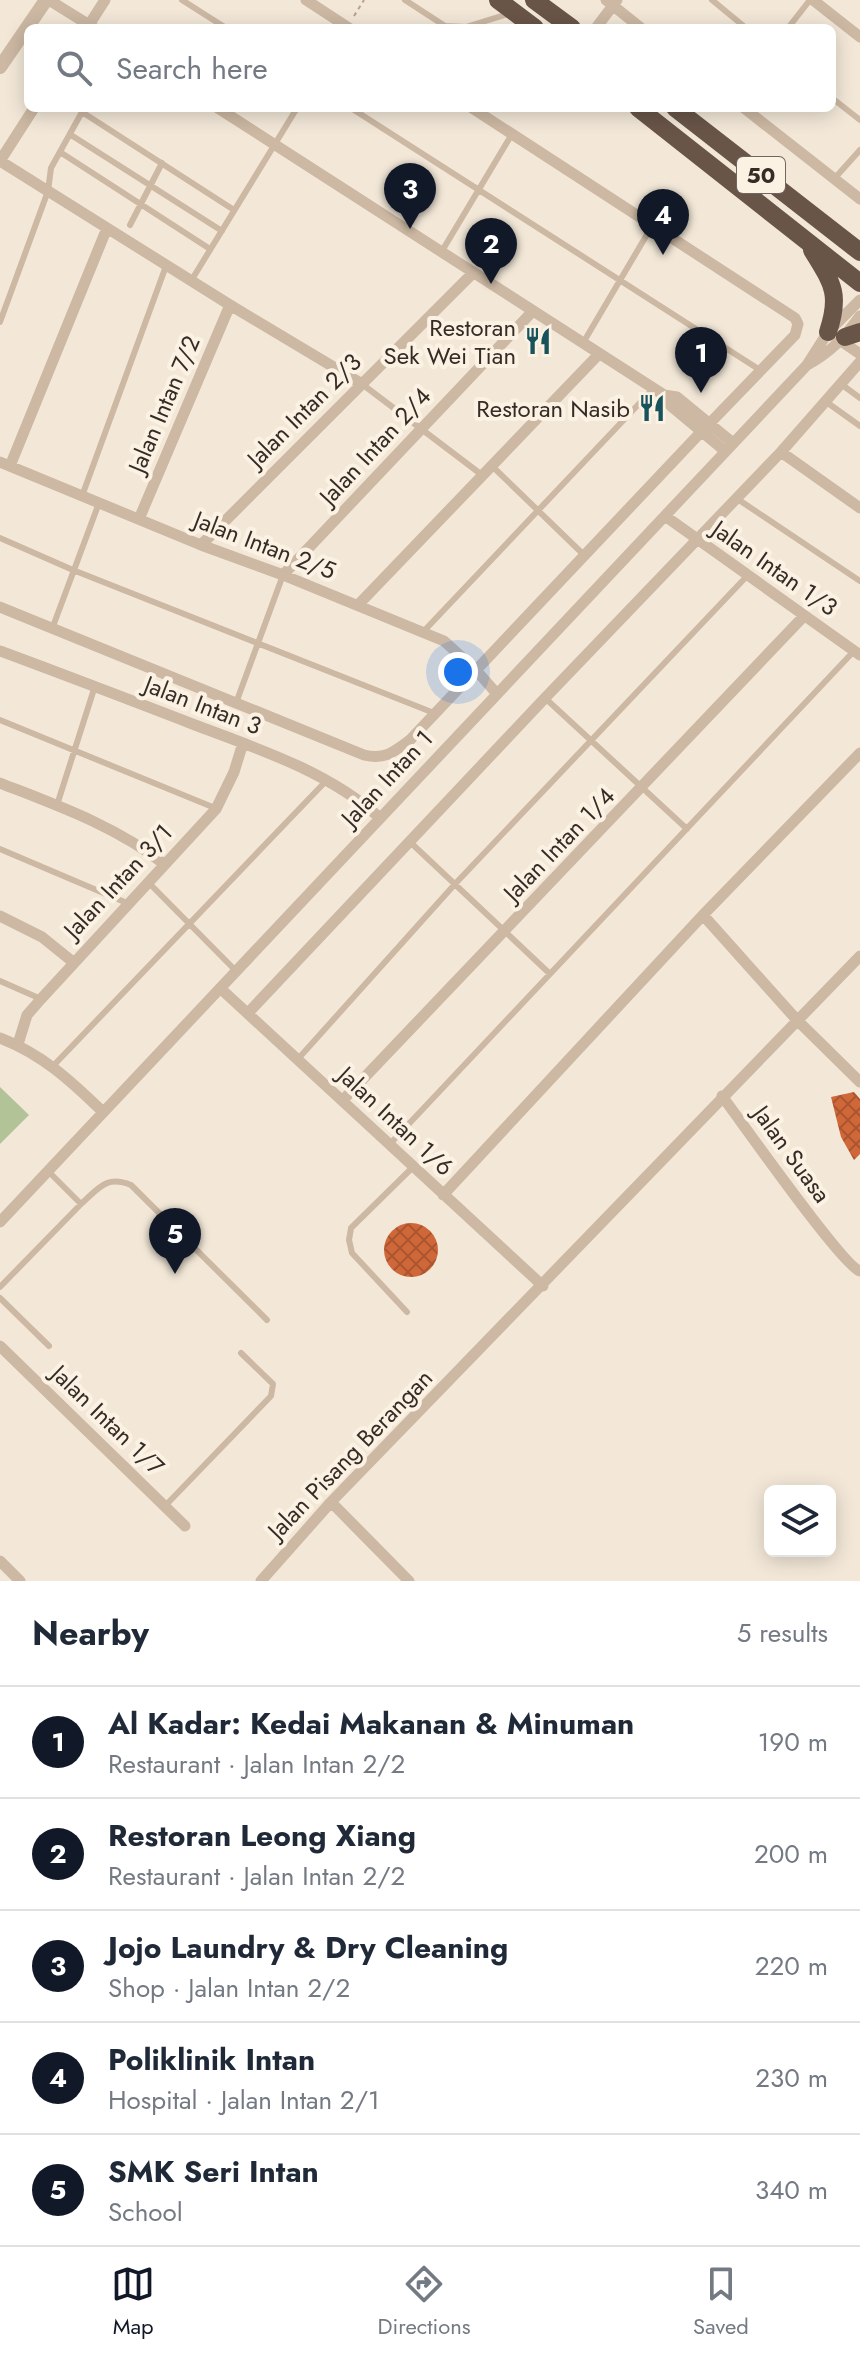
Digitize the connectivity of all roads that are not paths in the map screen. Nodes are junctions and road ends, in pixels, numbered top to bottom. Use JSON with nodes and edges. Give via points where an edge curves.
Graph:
{"nodes":[{"id":1,"x":48,"y":0,"type":"edge"},
{"id":2,"x":105,"y":0,"type":"edge"},
{"id":3,"x":182,"y":0,"type":"edge"},
{"id":4,"x":306,"y":0,"type":"edge"},
{"id":5,"x":405,"y":0,"type":"edge"},
{"id":6,"x":498,"y":0,"type":"edge"},
{"id":7,"x":534,"y":0,"type":"edge"},
{"id":8,"x":712,"y":0,"type":"edge"},
{"id":9,"x":812,"y":0,"type":"edge"},
{"id":10,"x":612,"y":2,"type":"edge"},
{"id":11,"x":515,"y":12,"type":"junction"},
{"id":12,"x":31,"y":24,"type":"edge"},
{"id":13,"x":85,"y":24,"type":"edge"},
{"id":14,"x":92,"y":24,"type":"edge"},
{"id":15,"x":220,"y":24,"type":"edge"},
{"id":16,"x":341,"y":24,"type":"edge"},
{"id":17,"x":442,"y":24,"type":"edge"},
{"id":18,"x":476,"y":24,"type":"edge"},
{"id":19,"x":530,"y":24,"type":"edge"},
{"id":20,"x":567,"y":24,"type":"edge"},
{"id":21,"x":598,"y":24,"type":"edge"},
{"id":22,"x":637,"y":24,"type":"edge"},
{"id":23,"x":741,"y":24,"type":"edge"},
{"id":24,"x":791,"y":24,"type":"edge"},
{"id":25,"x":24,"y":34,"type":"edge"},
{"id":26,"x":860,"y":37,"type":"edge"},
{"id":27,"x":0,"y":67,"type":"edge"},
{"id":28,"x":836,"y":101,"type":"edge"},
{"id":29,"x":31,"y":112,"type":"edge"},
{"id":30,"x":224,"y":112,"type":"edge"},
{"id":31,"x":294,"y":112,"type":"edge"},
{"id":32,"x":357,"y":112,"type":"edge"},
{"id":33,"x":478,"y":112,"type":"edge"},
{"id":34,"x":643,"y":112,"type":"edge"},
{"id":35,"x":680,"y":112,"type":"edge"},
{"id":36,"x":749,"y":112,"type":"edge"},
{"id":37,"x":860,"y":120,"type":"edge"},
{"id":38,"x":512,"y":134,"type":"junction"},
{"id":39,"x":71,"y":135,"type":"junction"},
{"id":40,"x":274,"y":144,"type":"junction"},
{"id":41,"x":860,"y":150,"type":"edge"},
{"id":42,"x":60,"y":152,"type":"junction"},
{"id":43,"x":0,"y":161,"type":"edge"},
{"id":44,"x":162,"y":163,"type":"junction"},
{"id":45,"x":834,"y":179,"type":"junction"},
{"id":46,"x":150,"y":185,"type":"junction"},
{"id":47,"x":479,"y":190,"type":"junction"},
{"id":48,"x":48,"y":191,"type":"junction"},
{"id":49,"x":860,"y":199,"type":"edge"},
{"id":50,"x":141,"y":203,"type":"junction"},
{"id":51,"x":234,"y":210,"type":"junction"},
{"id":52,"x":130,"y":225,"type":"dead end"},
{"id":53,"x":652,"y":226,"type":"junction"},
{"id":54,"x":107,"y":228,"type":"junction"},
{"id":55,"x":222,"y":231,"type":"junction"},
{"id":56,"x":807,"y":240,"type":"junction"},
{"id":57,"x":854,"y":243,"type":"edge"},
{"id":58,"x":210,"y":249,"type":"junction"},
{"id":59,"x":441,"y":252,"type":"junction"},
{"id":60,"x":166,"y":266,"type":"junction"},
{"id":61,"x":860,"y":266,"type":"edge"},
{"id":62,"x":473,"y":273,"type":"junction"},
{"id":63,"x":620,"y":280,"type":"junction"},
{"id":64,"x":191,"y":281,"type":"junction"},
{"id":65,"x":860,"y":283,"type":"edge"},
{"id":66,"x":860,"y":300,"type":"edge"},
{"id":67,"x":230,"y":305,"type":"junction"},
{"id":68,"x":532,"y":312,"type":"junction"},
{"id":69,"x":860,"y":316,"type":"edge"},
{"id":70,"x":0,"y":322,"type":"edge"},
{"id":71,"x":844,"y":335,"type":"edge"},
{"id":72,"x":582,"y":344,"type":"junction"},
{"id":73,"x":599,"y":354,"type":"junction"},
{"id":74,"x":860,"y":354,"type":"edge"},
{"id":75,"x":860,"y":362,"type":"edge"},
{"id":76,"x":760,"y":370,"type":"junction"},
{"id":77,"x":362,"y":384,"type":"junction"},
{"id":78,"x":841,"y":384,"type":"junction"},
{"id":79,"x":658,"y":392,"type":"junction"},
{"id":80,"x":860,"y":398,"type":"edge"},
{"id":81,"x":825,"y":401,"type":"junction"},
{"id":82,"x":860,"y":426,"type":"edge"},
{"id":83,"x":706,"y":427,"type":"junction"},
{"id":84,"x":422,"y":429,"type":"junction"},
{"id":85,"x":729,"y":447,"type":"junction"},
{"id":86,"x":781,"y":452,"type":"junction"},
{"id":87,"x":5,"y":464,"type":"edge"},
{"id":88,"x":491,"y":465,"type":"junction"},
{"id":89,"x":482,"y":475,"type":"junction"},
{"id":90,"x":82,"y":496,"type":"junction"},
{"id":91,"x":736,"y":498,"type":"junction"},
{"id":92,"x":99,"y":503,"type":"junction"},
{"id":93,"x":860,"y":508,"type":"edge"},
{"id":94,"x":538,"y":510,"type":"junction"},
{"id":95,"x":665,"y":516,"type":"junction"},
{"id":96,"x":139,"y":519,"type":"junction"},
{"id":97,"x":0,"y":538,"type":"edge"},
{"id":98,"x":695,"y":539,"type":"junction"},
{"id":99,"x":201,"y":545,"type":"junction"},
{"id":100,"x":584,"y":555,"type":"junction"},
{"id":101,"x":73,"y":570,"type":"junction"},
{"id":102,"x":283,"y":575,"type":"junction"},
{"id":103,"x":747,"y":576,"type":"junction"},
{"id":104,"x":860,"y":581,"type":"edge"},
{"id":105,"x":358,"y":605,"type":"junction"},
{"id":106,"x":0,"y":607,"type":"edge"},
{"id":107,"x":804,"y":616,"type":"junction"},
{"id":108,"x":52,"y":629,"type":"junction"},
{"id":109,"x":423,"y":632,"type":"junction"},
{"id":110,"x":257,"y":643,"type":"junction"},
{"id":111,"x":0,"y":651,"type":"edge"},
{"id":112,"x":857,"y":653,"type":"edge"},
{"id":113,"x":476,"y":670,"type":"junction"},
{"id":114,"x":95,"y":686,"type":"junction"},
{"id":115,"x":497,"y":694,"type":"junction"},
{"id":116,"x":545,"y":698,"type":"junction"},
{"id":117,"x":236,"y":703,"type":"junction"},
{"id":118,"x":435,"y":713,"type":"junction"},
{"id":119,"x":0,"y":720,"type":"edge"},
{"id":120,"x":590,"y":741,"type":"junction"},
{"id":121,"x":243,"y":743,"type":"junction"},
{"id":122,"x":73,"y":749,"type":"junction"},
{"id":123,"x":860,"y":753,"type":"edge"},
{"id":124,"x":327,"y":780,"type":"junction"},
{"id":125,"x":0,"y":783,"type":"edge"},
{"id":126,"x":643,"y":787,"type":"junction"},
{"id":127,"x":57,"y":806,"type":"junction"},
{"id":128,"x":216,"y":809,"type":"junction"},
{"id":129,"x":380,"y":818,"type":"junction"},
{"id":130,"x":687,"y":829,"type":"junction"},
{"id":131,"x":409,"y":841,"type":"junction"},
{"id":132,"x":0,"y":849,"type":"edge"},
{"id":133,"x":164,"y":864,"type":"junction"},
{"id":134,"x":147,"y":881,"type":"junction"},
{"id":135,"x":455,"y":884,"type":"junction"},
{"id":136,"x":127,"y":903,"type":"junction"},
{"id":137,"x":703,"y":915,"type":"junction"},
{"id":138,"x":0,"y":916,"type":"edge"},
{"id":139,"x":190,"y":925,"type":"junction"},
{"id":140,"x":506,"y":932,"type":"junction"},
{"id":141,"x":860,"y":956,"type":"edge"},
{"id":142,"x":73,"y":962,"type":"junction"},
{"id":143,"x":236,"y":971,"type":"junction"},
{"id":144,"x":549,"y":973,"type":"junction"},
{"id":145,"x":0,"y":981,"type":"edge"},
{"id":146,"x":220,"y":988,"type":"junction"},
{"id":147,"x":41,"y":999,"type":"junction"},
{"id":148,"x":248,"y":1013,"type":"junction"},
{"id":149,"x":796,"y":1019,"type":"junction"},
{"id":150,"x":0,"y":1038,"type":"edge"},
{"id":151,"x":18,"y":1044,"type":"junction"},
{"id":152,"x":298,"y":1059,"type":"junction"},
{"id":153,"x":54,"y":1065,"type":"junction"},
{"id":154,"x":860,"y":1082,"type":"edge"},
{"id":155,"x":722,"y":1096,"type":"junction"},
{"id":156,"x":343,"y":1100,"type":"junction"},
{"id":157,"x":103,"y":1112,"type":"junction"},
{"id":158,"x":389,"y":1145,"type":"junction"},
{"id":159,"x":413,"y":1167,"type":"junction"},
{"id":160,"x":48,"y":1171,"type":"junction"},
{"id":161,"x":443,"y":1195,"type":"junction"},
{"id":162,"x":81,"y":1204,"type":"junction"},
{"id":163,"x":0,"y":1222,"type":"edge"},
{"id":164,"x":860,"y":1271,"type":"edge"},
{"id":165,"x":543,"y":1286,"type":"junction"},
{"id":166,"x":0,"y":1287,"type":"edge"},
{"id":167,"x":0,"y":1298,"type":"edge"},
{"id":168,"x":407,"y":1312,"type":"dead end"},
{"id":169,"x":267,"y":1320,"type":"dead end"},
{"id":170,"x":0,"y":1346,"type":"edge"},
{"id":171,"x":49,"y":1346,"type":"dead end"},
{"id":172,"x":241,"y":1353,"type":"dead end"},
{"id":173,"x":331,"y":1502,"type":"junction"},
{"id":174,"x":165,"y":1506,"type":"junction"},
{"id":175,"x":185,"y":1526,"type":"dead end"},
{"id":176,"x":0,"y":1561,"type":"edge"},
{"id":177,"x":20,"y":1581,"type":"edge"},
{"id":178,"x":261,"y":1581,"type":"edge"},
{"id":179,"x":409,"y":1581,"type":"edge"}],
"edges":[{"from":1,"to":12,"type":"street"},
{"from":1,"to":13,"type":"street"},
{"from":2,"to":14,"type":"street"},
{"from":3,"to":15,"type":"lane"},
{"from":4,"to":16,"type":"street"},
{"from":5,"to":17,"type":"lane"},
{"from":6,"to":11,"type":"highway"},
{"from":7,"to":20,"type":"highway"},
{"from":8,"to":23,"type":"lane"},
{"from":9,"to":24,"type":"lane"},
{"from":9,"to":26,"type":"street"},
{"from":10,"to":21,"type":"street"},
{"from":10,"to":22,"type":"street"},
{"from":11,"to":18,"type":"lane"},
{"from":11,"to":19,"type":"highway"},
{"from":25,"to":27,"type":"street"},
{"from":28,"to":37,"type":"lane"},
{"from":29,"to":43,"type":"street"},
{"from":30,"to":40,"type":"street"},
{"from":31,"to":40,"type":"lane"},
{"from":32,"to":47,"type":"lane"},
{"from":33,"to":38,"type":"street"},
{"from":34,"to":56,"type":"highway","number":"50"},
{"from":35,"to":57,"type":"highway","number":"50"},
{"from":36,"to":45,"type":"street"},
{"from":38,"to":47,"type":"lane"},
{"from":38,"to":53,"type":"street"},
{"from":39,"to":42,"type":"lane"},
{"from":39,"to":44,"type":"lane","via":[[82,112]]},
{"from":39,"to":46,"type":"lane"},
{"from":40,"to":51,"type":"lane"},
{"from":40,"to":59,"type":"street"},
{"from":41,"to":45,"type":"lane"},
{"from":42,"to":48,"type":"lane"},
{"from":42,"to":50,"type":"lane"},
{"from":43,"to":48,"type":"street"},
{"from":44,"to":46,"type":"lane"},
{"from":44,"to":51,"type":"lane"},
{"from":45,"to":49,"type":"street"},
{"from":46,"to":50,"type":"lane"},
{"from":46,"to":55,"type":"lane"},
{"from":47,"to":59,"type":"lane"},
{"from":47,"to":63,"type":"lane"},
{"from":48,"to":54,"type":"street"},
{"from":48,"to":70,"type":"lane"},
{"from":50,"to":52,"type":"lane"},
{"from":50,"to":58,"type":"lane"},
{"from":51,"to":55,"type":"lane"},
{"from":53,"to":63,"type":"lane"},
{"from":53,"to":76,"type":"street","via":[[795,318],[795,335]]},
{"from":54,"to":60,"type":"street"},
{"from":54,"to":87,"type":"street"},
{"from":55,"to":58,"type":"lane"},
{"from":56,"to":65,"type":"highway","number":"50"},
{"from":56,"to":71,"type":"highway","via":[[830,280]]},
{"from":57,"to":61,"type":"highway"},
{"from":58,"to":64,"type":"lane"},
{"from":59,"to":62,"type":"street"},
{"from":60,"to":64,"type":"street"},
{"from":60,"to":90,"type":"lane"},
{"from":62,"to":68,"type":"street"},
{"from":62,"to":77,"type":"street","name":"Jalan Intan 2/3"},
{"from":63,"to":72,"type":"lane"},
{"from":63,"to":76,"type":"lane"},
{"from":64,"to":67,"type":"street"},
{"from":66,"to":71,"type":"street","name":"Jalan Intan 1"},
{"from":67,"to":77,"type":"street"},
{"from":67,"to":96,"type":"street","name":"Jalan Intan 7/2"},
{"from":68,"to":72,"type":"street"},
{"from":68,"to":84,"type":"street","name":"Jalan Intan 2/4"},
{"from":69,"to":71,"type":"street","name":"Jalan Intan 1"},
{"from":71,"to":74,"type":"street"},
{"from":71,"to":85,"type":"street","name":"Jalan Intan 1","via":[[807,365]]},
{"from":72,"to":73,"type":"street"},
{"from":73,"to":79,"type":"street"},
{"from":73,"to":88,"type":"street"},
{"from":75,"to":78,"type":"street"},
{"from":76,"to":83,"type":"street"},
{"from":77,"to":84,"type":"lane"},
{"from":77,"to":99,"type":"street","name":"Jalan Intan 2/3"},
{"from":78,"to":80,"type":"lane"},
{"from":78,"to":81,"type":"street"},
{"from":79,"to":83,"type":"street"},
{"from":79,"to":94,"type":"lane"},
{"from":81,"to":82,"type":"lane"},
{"from":81,"to":86,"type":"street"},
{"from":83,"to":85,"type":"street"},
{"from":83,"to":100,"type":"street"},
{"from":84,"to":89,"type":"lane"},
{"from":84,"to":102,"type":"street","name":"Jalan Intan 2/4"},
{"from":85,"to":95,"type":"street","name":"Jalan Intan 1"},
{"from":86,"to":91,"type":"street"},
{"from":86,"to":93,"type":"street"},
{"from":87,"to":90,"type":"street","name":"Jalan Intan 2/5"},
{"from":88,"to":89,"type":"street"},
{"from":88,"to":94,"type":"lane"},
{"from":89,"to":105,"type":"street"},
{"from":90,"to":92,"type":"street","name":"Jalan Intan 2/5"},
{"from":91,"to":98,"type":"street"},
{"from":91,"to":104,"type":"lane"},
{"from":92,"to":96,"type":"street","name":"Jalan Intan 2/5"},
{"from":92,"to":101,"type":"lane"},
{"from":94,"to":100,"type":"lane"},
{"from":94,"to":109,"type":"lane"},
{"from":95,"to":98,"type":"street","name":"Jalan Intan 1/3"},
{"from":95,"to":115,"type":"street","name":"Jalan Intan 1"},
{"from":96,"to":99,"type":"street","name":"Jalan Intan 2/5"},
{"from":97,"to":101,"type":"lane"},
{"from":98,"to":103,"type":"street","name":"Jalan Intan 1/3"},
{"from":98,"to":116,"type":"street"},
{"from":99,"to":102,"type":"street","name":"Jalan Intan 2/5"},
{"from":100,"to":113,"type":"street"},
{"from":101,"to":108,"type":"lane"},
{"from":101,"to":110,"type":"lane"},
{"from":102,"to":105,"type":"street","name":"Jalan Intan 2/5"},
{"from":102,"to":110,"type":"lane"},
{"from":103,"to":107,"type":"street","name":"Jalan Intan 1/3"},
{"from":103,"to":120,"type":"lane"},
{"from":105,"to":109,"type":"street","name":"Jalan Intan 2/5"},
{"from":106,"to":108,"type":"street"},
{"from":107,"to":112,"type":"street","name":"Jalan Intan 1/3"},
{"from":107,"to":126,"type":"street","name":"Jalan Intan 1/4"},
{"from":108,"to":117,"type":"street"},
{"from":109,"to":113,"type":"street","name":"Jalan Intan 2/5","via":[[444,641]]},
{"from":110,"to":117,"type":"lane"},
{"from":110,"to":118,"type":"lane"},
{"from":111,"to":114,"type":"street","name":"Jalan Intan 3"},
{"from":112,"to":130,"type":"lane"},
{"from":113,"to":115,"type":"street","name":"Jalan Intan 2/5"},
{"from":113,"to":118,"type":"street"},
{"from":114,"to":121,"type":"street","name":"Jalan Intan 3"},
{"from":114,"to":122,"type":"lane"},
{"from":115,"to":129,"type":"street","name":"Jalan Intan 1"},
{"from":116,"to":120,"type":"lane"},
{"from":116,"to":131,"type":"street"},
{"from":117,"to":118,"type":"street","via":[[377,758],[391,755]]},
{"from":119,"to":122,"type":"lane"},
{"from":120,"to":126,"type":"lane"},
{"from":120,"to":135,"type":"lane"},
{"from":121,"to":124,"type":"street","name":"Jalan Intan 3"},
{"from":121,"to":128,"type":"street","name":"Jalan Intan 3/1"},
{"from":122,"to":127,"type":"lane"},
{"from":122,"to":128,"type":"lane"},
{"from":123,"to":137,"type":"street"},
{"from":124,"to":129,"type":"street","name":"Jalan Intan 3"},
{"from":124,"to":139,"type":"lane"},
{"from":125,"to":127,"type":"street"},
{"from":126,"to":130,"type":"lane"},
{"from":126,"to":140,"type":"street","name":"Jalan Intan 1/4"},
{"from":127,"to":133,"type":"street","via":[[113,831]]},
{"from":128,"to":133,"type":"street","name":"Jalan Intan 3/1"},
{"from":129,"to":143,"type":"street","name":"Jalan Intan 1"},
{"from":130,"to":144,"type":"lane"},
{"from":131,"to":135,"type":"lane"},
{"from":131,"to":148,"type":"street"},
{"from":132,"to":136,"type":"lane"},
{"from":133,"to":134,"type":"street","name":"Jalan Intan 3/1"},
{"from":134,"to":136,"type":"street","name":"Jalan Intan 3/1"},
{"from":134,"to":139,"type":"lane"},
{"from":135,"to":140,"type":"lane"},
{"from":135,"to":152,"type":"lane"},
{"from":136,"to":142,"type":"street","name":"Jalan Intan 3/1"},
{"from":137,"to":149,"type":"street"},
{"from":137,"to":161,"type":"street"},
{"from":138,"to":142,"type":"street","via":[[42,937]]},
{"from":139,"to":143,"type":"lane"},
{"from":139,"to":153,"type":"lane"},
{"from":140,"to":144,"type":"lane"},
{"from":140,"to":156,"type":"street","name":"Jalan Intan 1/4"},
{"from":141,"to":149,"type":"street","name":"Jalan Pisang Berangan"},
{"from":142,"to":147,"type":"street","name":"Jalan Intan 3/1"},
{"from":143,"to":146,"type":"street","name":"Jalan Intan 1"},
{"from":144,"to":158,"type":"lane"},
{"from":145,"to":147,"type":"lane"},
{"from":146,"to":148,"type":"street","name":"Jalan Intan 1/6"},
{"from":146,"to":157,"type":"street","name":"Jalan Intan 1"},
{"from":147,"to":151,"type":"street","name":"Jalan Intan 3/1","via":[[27,1015]]},
{"from":148,"to":152,"type":"street","name":"Jalan Intan 1/6"},
{"from":149,"to":154,"type":"street"},
{"from":149,"to":155,"type":"street","name":"Jalan Pisang Berangan"},
{"from":150,"to":151,"type":"street"},
{"from":151,"to":153,"type":"street"},
{"from":152,"to":156,"type":"street","name":"Jalan Intan 1/6"},
{"from":153,"to":157,"type":"street"},
{"from":155,"to":164,"type":"street","name":"Jalan Suasa","via":[[823,1234],[848,1265]]},
{"from":155,"to":165,"type":"street","name":"Jalan Pisang Berangan"},
{"from":156,"to":158,"type":"street","name":"Jalan Intan 1/6"},
{"from":157,"to":160,"type":"street","name":"Jalan Intan 1"},
{"from":158,"to":159,"type":"street","name":"Jalan Intan 1/6"},
{"from":159,"to":161,"type":"street","name":"Jalan Intan 1/6"},
{"from":159,"to":168,"type":"lane","via":[[351,1228],[349,1240],[352,1253]]},
{"from":160,"to":162,"type":"lane"},
{"from":160,"to":163,"type":"street","name":"Jalan Intan 1"},
{"from":161,"to":165,"type":"street","name":"Jalan Intan 1/6"},
{"from":162,"to":166,"type":"lane"},
{"from":162,"to":169,"type":"lane","via":[[106,1182],[131,1185]]},
{"from":165,"to":173,"type":"street","name":"Jalan Pisang Berangan"},
{"from":167,"to":171,"type":"lane"},
{"from":170,"to":174,"type":"street","name":"Jalan Intan 1/7"},
{"from":172,"to":174,"type":"lane","via":[[273,1384],[271,1396]]},
{"from":173,"to":178,"type":"street","name":"Jalan Pisang Berangan"},
{"from":173,"to":179,"type":"street"},
{"from":174,"to":175,"type":"street","name":"Jalan Intan 1/7"},
{"from":176,"to":177,"type":"street"}]}
